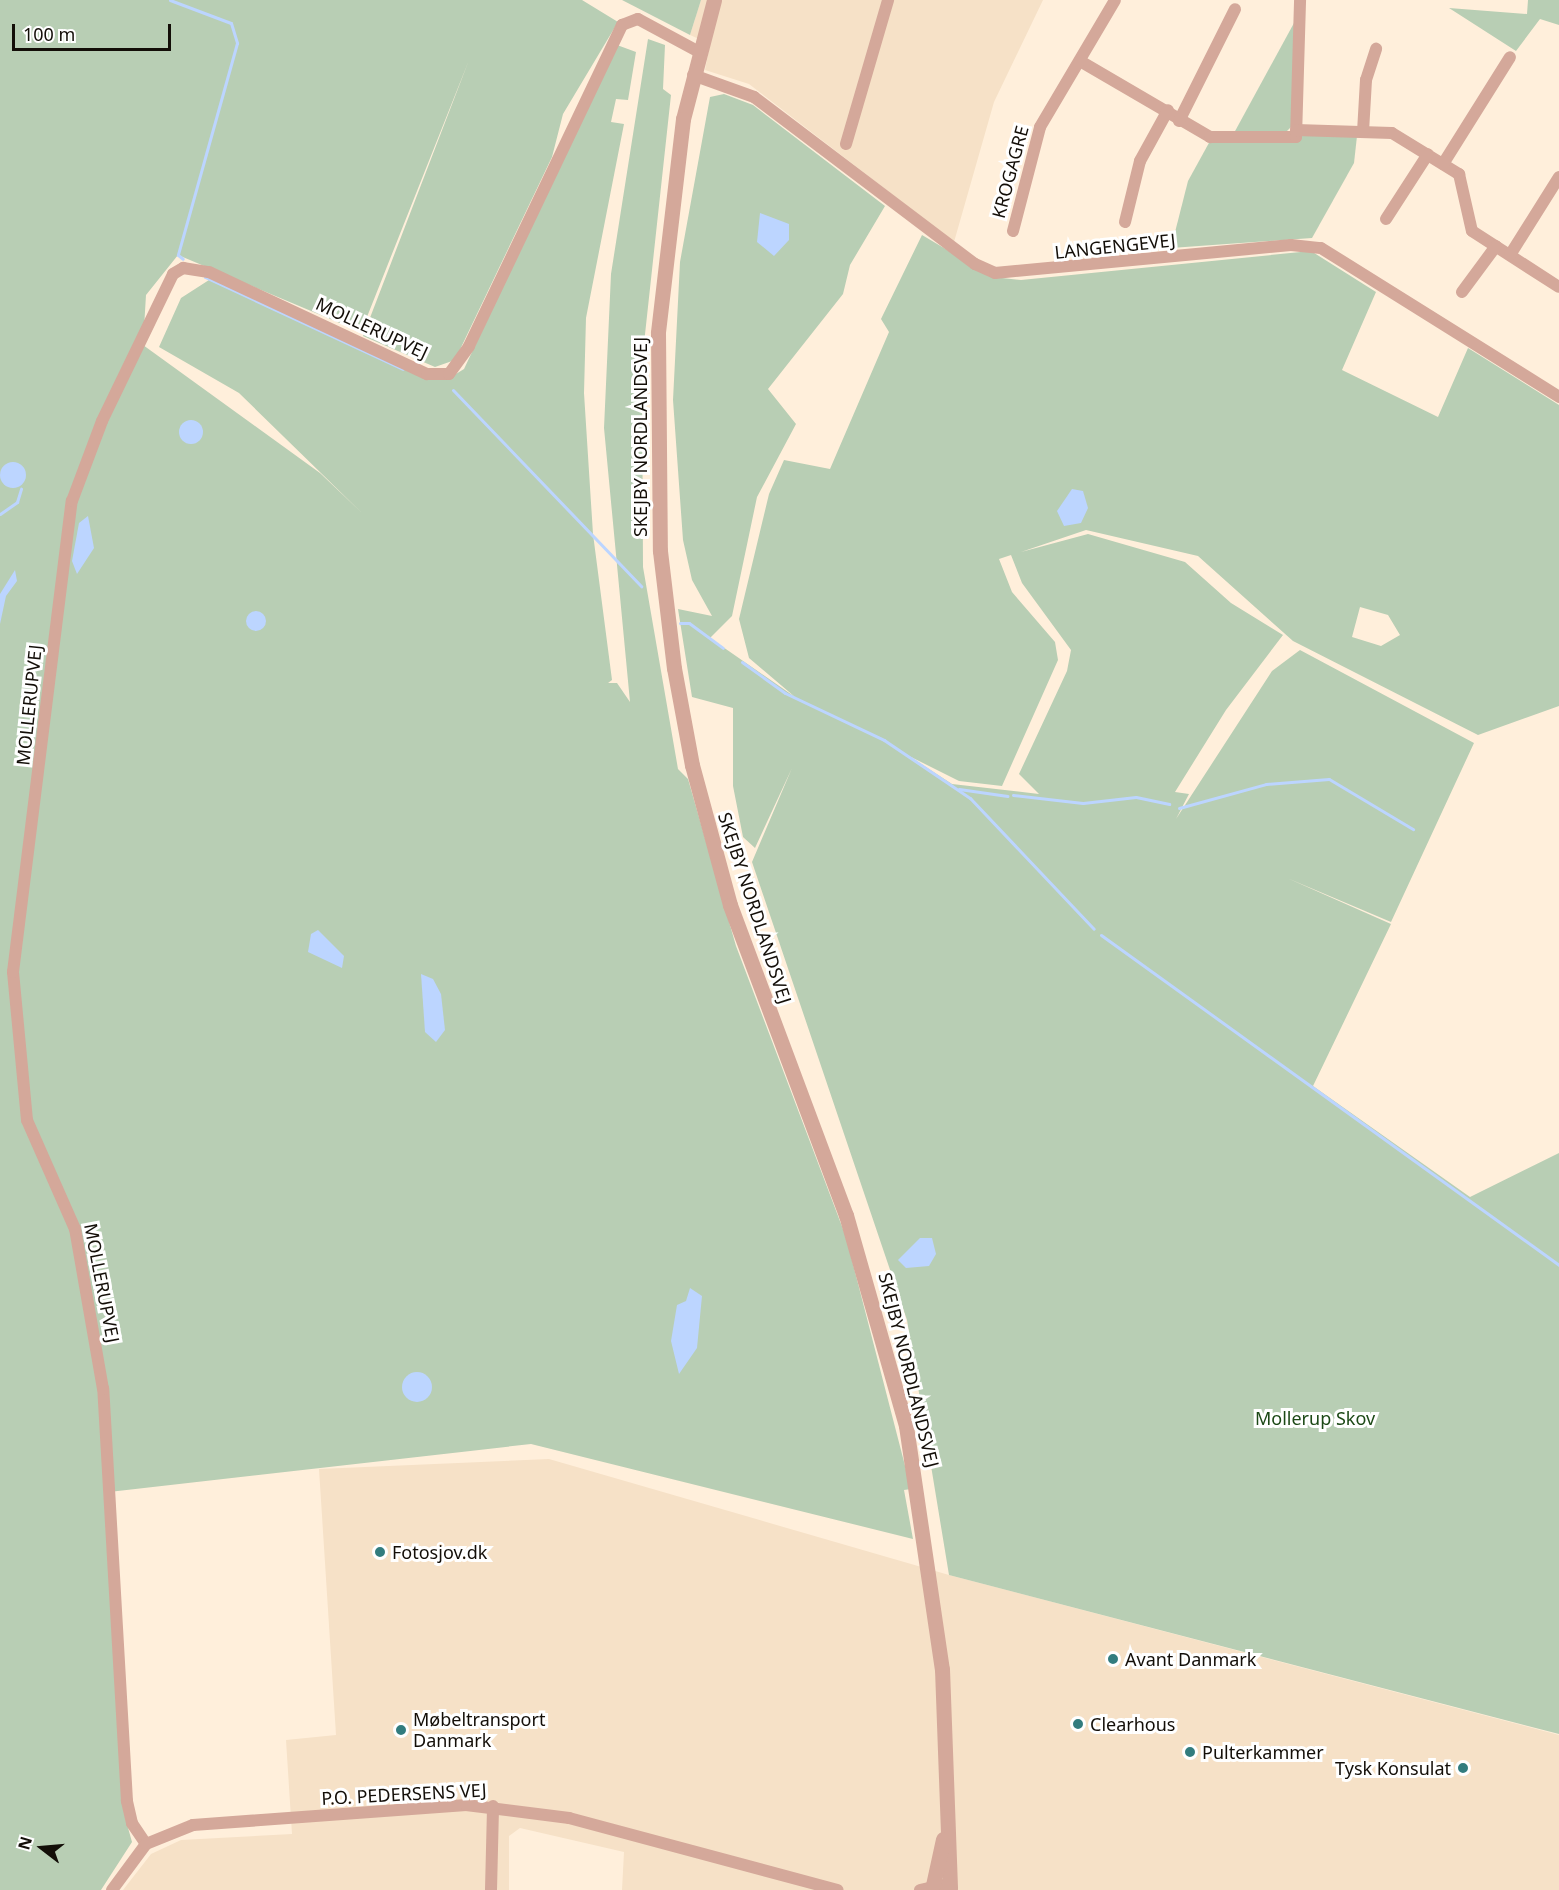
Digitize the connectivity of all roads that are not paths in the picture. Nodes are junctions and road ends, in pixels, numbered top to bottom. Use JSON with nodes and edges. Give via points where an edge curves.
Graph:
{"nodes":[{"id":1,"x":714,"y":0,"type":"edge"},
{"id":2,"x":888,"y":0,"type":"edge"},
{"id":3,"x":1115,"y":0,"type":"edge"},
{"id":4,"x":1300,"y":0,"type":"edge"},
{"id":5,"x":1235,"y":9,"type":"dead end"},
{"id":6,"x":1376,"y":49,"type":"dead end"},
{"id":7,"x":699,"y":52,"type":"junction"},
{"id":8,"x":1510,"y":57,"type":"dead end"},
{"id":9,"x":1080,"y":61,"type":"junction"},
{"id":10,"x":693,"y":75,"type":"junction"},
{"id":11,"x":1168,"y":110,"type":"junction"},
{"id":12,"x":1179,"y":121,"type":"junction"},
{"id":13,"x":1296,"y":130,"type":"junction"},
{"id":14,"x":1363,"y":132,"type":"junction"},
{"id":15,"x":846,"y":144,"type":"dead end"},
{"id":16,"x":1428,"y":154,"type":"junction"},
{"id":17,"x":1443,"y":164,"type":"junction"},
{"id":18,"x":1559,"y":177,"type":"edge"},
{"id":19,"x":1386,"y":219,"type":"dead end"},
{"id":20,"x":1125,"y":222,"type":"dead end"},
{"id":21,"x":1013,"y":231,"type":"dead end"},
{"id":22,"x":1496,"y":246,"type":"junction"},
{"id":23,"x":1510,"y":255,"type":"junction"},
{"id":24,"x":1559,"y":286,"type":"edge"},
{"id":25,"x":1462,"y":292,"type":"dead end"},
{"id":26,"x":1559,"y":398,"type":"edge"},
{"id":27,"x":493,"y":1806,"type":"junction"},
{"id":28,"x":949,"y":1812,"type":"junction"},
{"id":29,"x":146,"y":1844,"type":"junction"},
{"id":30,"x":926,"y":1887,"type":"edge"},
{"id":31,"x":951,"y":1889,"type":"edge"},
{"id":32,"x":112,"y":1890,"type":"edge"},
{"id":33,"x":491,"y":1890,"type":"edge"},
{"id":34,"x":837,"y":1890,"type":"edge"}],
"edges":[{"from":1,"to":7,"type":"street","name":"SKEJBY NORDLANDSVEJ"},
{"from":2,"to":15,"type":"street"},
{"from":3,"to":9,"type":"street","name":"KROGAGRE"},
{"from":4,"to":13,"type":"street"},
{"from":5,"to":12,"type":"street"},
{"from":6,"to":14,"type":"street","via":[[1365,80]]},
{"from":7,"to":10,"type":"street","name":"SKEJBY NORDLANDSVEJ"},
{"from":7,"to":29,"type":"street","name":"MOLLERUPVEJ","via":[[644,21],[630,20],[615,36],[469,346],[449,374],[427,374],[209,272],[183,268],[166,283],[72,501],[13,972],[27,1120],[75,1230],[103,1389],[127,1801],[132,1823]]},
{"from":8,"to":17,"type":"street"},
{"from":9,"to":11,"type":"street"},
{"from":9,"to":21,"type":"street","name":"KROGAGRE","via":[[1040,127]]},
{"from":10,"to":26,"type":"street","name":"LANGENGEVEJ","via":[[754,97],[975,264],[995,273],[1308,245],[1356,267]]},
{"from":10,"to":28,"type":"street","name":"SKEJBY NORDLANDSVEJ","via":[[675,173],[658,333],[660,551],[674,668],[692,765],[727,895],[846,1215],[896,1385],[933,1592]]},
{"from":11,"to":12,"type":"street"},
{"from":11,"to":20,"type":"street","via":[[1140,161]]},
{"from":12,"to":13,"type":"street","via":[[1210,138],[1296,137]]},
{"from":13,"to":14,"type":"street"},
{"from":14,"to":16,"type":"street","via":[[1392,133]]},
{"from":16,"to":17,"type":"street"},
{"from":16,"to":19,"type":"street"},
{"from":17,"to":22,"type":"street","via":[[1459,174],[1472,231]]},
{"from":18,"to":23,"type":"street"},
{"from":22,"to":23,"type":"street"},
{"from":22,"to":25,"type":"street"},
{"from":23,"to":24,"type":"street"},
{"from":27,"to":29,"type":"street","name":"P.O. PEDERSENS VEJ","via":[[193,1826]]},
{"from":27,"to":33,"type":"street"},
{"from":27,"to":34,"type":"street","name":"P.O. PEDERSENS VEJ","via":[[569,1818]]},
{"from":28,"to":30,"type":"street","name":"SKEJBY NORDLANDSVEJ"},
{"from":28,"to":31,"type":"street","name":"SKEJBY NORDLANDSVEJ"},
{"from":29,"to":32,"type":"street"},
{"from":30,"to":31,"type":"street"}]}
